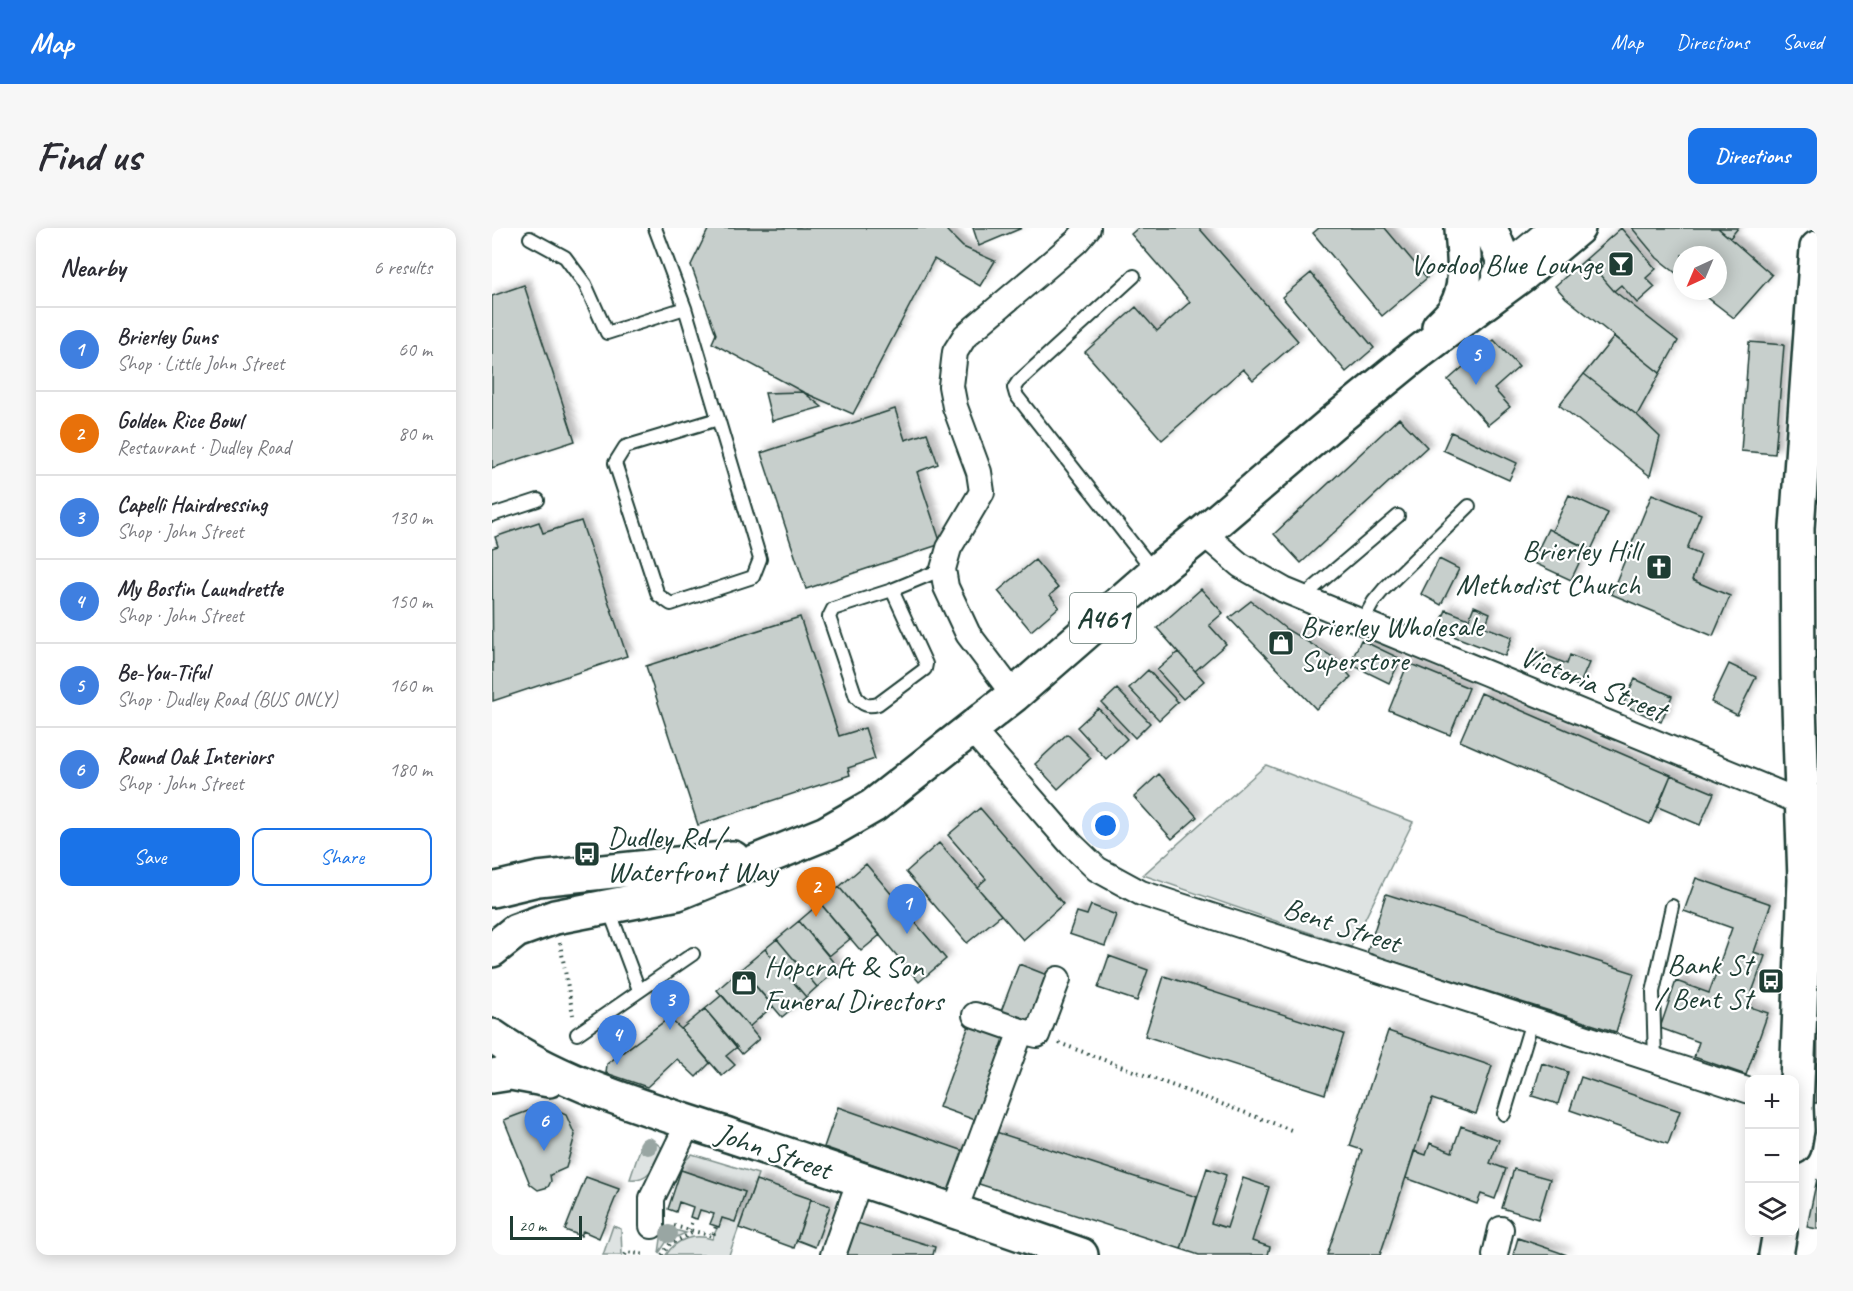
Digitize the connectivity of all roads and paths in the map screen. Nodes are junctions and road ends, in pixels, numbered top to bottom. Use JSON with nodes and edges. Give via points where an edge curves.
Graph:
{"nodes":[{"id":1,"x":655,"y":228,"type":"edge"},
{"id":2,"x":1088,"y":228,"type":"edge"},
{"id":3,"x":1462,"y":228,"type":"edge"},
{"id":4,"x":1490,"y":228,"type":"edge"},
{"id":5,"x":1551,"y":228,"type":"edge"},
{"id":6,"x":1578,"y":228,"type":"edge"},
{"id":7,"x":530,"y":238,"type":"dead end"},
{"id":8,"x":1817,"y":248,"type":"edge"},
{"id":9,"x":1503,"y":267,"type":"junction"},
{"id":10,"x":1134,"y":276,"type":"dead end"},
{"id":11,"x":1488,"y":300,"type":"junction"},
{"id":12,"x":685,"y":308,"type":"junction"},
{"id":13,"x":1455,"y":310,"type":"junction"},
{"id":14,"x":1414,"y":356,"type":"junction"},
{"id":15,"x":718,"y":419,"type":"junction"},
{"id":16,"x":538,"y":500,"type":"dead end"},
{"id":17,"x":1469,"y":506,"type":"dead end"},
{"id":18,"x":492,"y":515,"type":"edge"},
{"id":19,"x":1398,"y":516,"type":"dead end"},
{"id":20,"x":1203,"y":533,"type":"junction"},
{"id":21,"x":943,"y":569,"type":"junction"},
{"id":22,"x":1155,"y":572,"type":"junction"},
{"id":23,"x":892,"y":590,"type":"junction"},
{"id":24,"x":1303,"y":597,"type":"junction"},
{"id":25,"x":1362,"y":622,"type":"junction"},
{"id":26,"x":1014,"y":696,"type":"junction"},
{"id":27,"x":972,"y":730,"type":"junction"},
{"id":28,"x":1803,"y":803,"type":"junction"},
{"id":29,"x":774,"y":852,"type":"junction"},
{"id":30,"x":492,"y":890,"type":"edge"},
{"id":31,"x":1672,"y":906,"type":"dead end"},
{"id":32,"x":608,"y":907,"type":"junction"},
{"id":33,"x":555,"y":917,"type":"junction"},
{"id":34,"x":492,"y":950,"type":"edge"},
{"id":35,"x":693,"y":954,"type":"dead end"},
{"id":36,"x":1058,"y":979,"type":"dead end"},
{"id":37,"x":639,"y":990,"type":"junction"},
{"id":38,"x":975,"y":1015,"type":"dead end"},
{"id":39,"x":1533,"y":1020,"type":"junction"},
{"id":40,"x":1029,"y":1033,"type":"junction"},
{"id":41,"x":577,"y":1034,"type":"joint"},
{"id":42,"x":492,"y":1036,"type":"edge"},
{"id":43,"x":1655,"y":1060,"type":"junction"},
{"id":44,"x":492,"y":1076,"type":"edge"},
{"id":45,"x":586,"y":1087,"type":"junction"},
{"id":46,"x":1745,"y":1090,"type":"edge"},
{"id":47,"x":1504,"y":1114,"type":"dead end"},
{"id":48,"x":689,"y":1122,"type":"junction"},
{"id":49,"x":1800,"y":1124,"type":"edge"},
{"id":50,"x":1294,"y":1131,"type":"dead end"},
{"id":51,"x":860,"y":1179,"type":"junction"},
{"id":52,"x":647,"y":1209,"type":"joint"},
{"id":53,"x":955,"y":1210,"type":"junction"},
{"id":54,"x":693,"y":1218,"type":"dead end"},
{"id":55,"x":716,"y":1226,"type":"dead end"},
{"id":56,"x":1502,"y":1229,"type":"dead end"},
{"id":57,"x":689,"y":1230,"type":"junction"},
{"id":58,"x":695,"y":1232,"type":"junction"},
{"id":59,"x":1779,"y":1237,"type":"edge"},
{"id":60,"x":625,"y":1255,"type":"edge"},
{"id":61,"x":646,"y":1255,"type":"edge"},
{"id":62,"x":662,"y":1255,"type":"edge"},
{"id":63,"x":833,"y":1255,"type":"edge"},
{"id":64,"x":1081,"y":1255,"type":"edge"},
{"id":65,"x":1495,"y":1255,"type":"edge"},
{"id":66,"x":1776,"y":1255,"type":"edge"}],
"edges":[{"from":1,"to":12,"type":"lane"},
{"from":2,"to":21,"type":"street","via":[[975,325],[955,352],[951,386],[982,492],[949,548]]},
{"from":3,"to":13,"type":"main road","via":[[1465,273]]},
{"from":4,"to":9,"type":"main road"},
{"from":5,"to":9,"type":"street"},
{"from":6,"to":11,"type":"main road"},
{"from":7,"to":12,"type":"lane","via":[[565,257],[585,284],[608,333]]},
{"from":8,"to":28,"type":"main road","via":[[1797,528]]},
{"from":9,"to":11,"type":"main road","number":"A461","via":[[1501,279]]},
{"from":9,"to":13,"type":"street"},
{"from":10,"to":22,"type":"lane","via":[[1014,388]]},
{"from":11,"to":14,"type":"main road","number":"A461"},
{"from":12,"to":15,"type":"lane"},
{"from":13,"to":14,"type":"main road"},
{"from":14,"to":20,"type":"main road","number":"A461"},
{"from":15,"to":15,"type":"lane","via":[[760,559],[753,577],[671,604],[658,595],[615,463],[625,447]]},
{"from":16,"to":18,"type":"lane"},
{"from":17,"to":25,"type":"lane","via":[[1384,589]]},
{"from":19,"to":24,"type":"lane"},
{"from":20,"to":22,"type":"main road","number":"A461"},
{"from":20,"to":24,"type":"street","name":"Victoria Street","via":[[1240,565]]},
{"from":21,"to":23,"type":"lane"},
{"from":21,"to":26,"type":"street","via":[[946,586],[968,634]]},
{"from":22,"to":26,"type":"main road","number":"A461"},
{"from":23,"to":23,"type":"lane","via":[[833,609],[829,617],[856,697],[870,706],[925,669],[926,664]]},
{"from":24,"to":25,"type":"street","name":"Victoria Street"},
{"from":25,"to":28,"type":"street","name":"Victoria Street"},
{"from":26,"to":27,"type":"main road","number":"A461"},
{"from":27,"to":29,"type":"main road","number":"A461","via":[[873,806],[826,833]]},
{"from":27,"to":39,"type":"street","name":"Bent Street","via":[[1071,844],[1097,869],[1141,893]]},
{"from":28,"to":49,"type":"main road"},
{"from":29,"to":30,"type":"main road","number":"A461","via":[[538,879]]},
{"from":29,"to":32,"type":"main road","number":"A461","via":[[678,893]]},
{"from":31,"to":43,"type":"lane","via":[[1653,992]]},
{"from":32,"to":33,"type":"main road","number":"A461"},
{"from":32,"to":37,"type":"lane"},
{"from":33,"to":34,"type":"main road","number":"A461","via":[[516,931]]},
{"from":33,"to":41,"type":"path"},
{"from":35,"to":37,"type":"lane"},
{"from":36,"to":40,"type":"street"},
{"from":37,"to":41,"type":"lane"},
{"from":38,"to":40,"type":"street"},
{"from":39,"to":43,"type":"street","name":"Bent Street"},
{"from":39,"to":47,"type":"lane"},
{"from":40,"to":50,"type":"path"},
{"from":40,"to":53,"type":"street"},
{"from":42,"to":45,"type":"main road","name":"John Street","via":[[517,1054]]},
{"from":43,"to":46,"type":"street","name":"Bent Street"},
{"from":44,"to":45,"type":"main road","name":"John Street","via":[[511,1073]]},
{"from":45,"to":48,"type":"main road","name":"John Street"},
{"from":48,"to":51,"type":"main road","name":"John Street"},
{"from":48,"to":52,"type":"street","name":"John Street"},
{"from":51,"to":53,"type":"main road","name":"John Street"},
{"from":51,"to":63,"type":"street","name":"John Street"},
{"from":52,"to":57,"type":"path"},
{"from":53,"to":64,"type":"main road","name":"John Street"},
{"from":54,"to":57,"type":"path"},
{"from":55,"to":58,"type":"path","via":[[712,1236]]},
{"from":56,"to":65,"type":"street"},
{"from":57,"to":58,"type":"path"},
{"from":58,"to":62,"type":"path","via":[[670,1244]]},
{"from":59,"to":66,"type":"main road"},
{"from":60,"to":61,"type":"path"}]}
